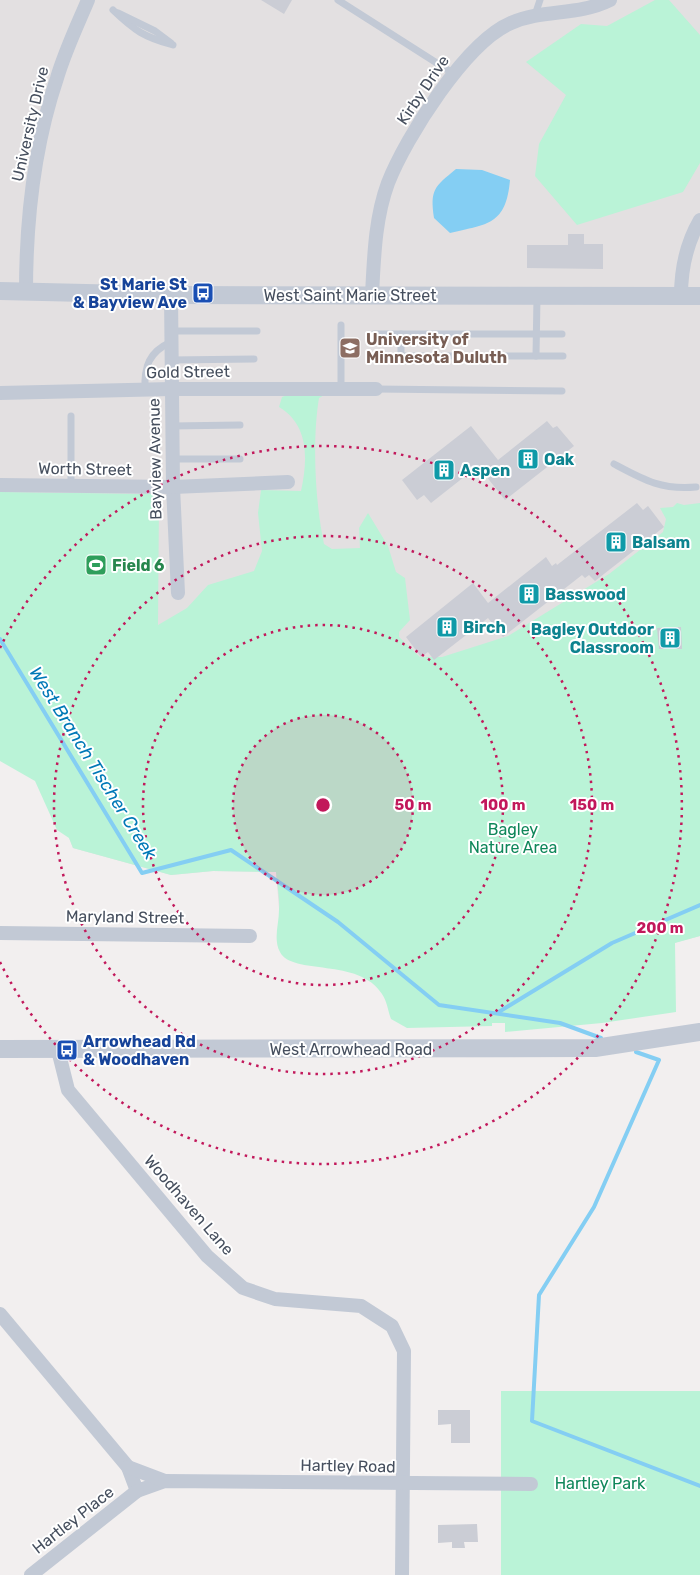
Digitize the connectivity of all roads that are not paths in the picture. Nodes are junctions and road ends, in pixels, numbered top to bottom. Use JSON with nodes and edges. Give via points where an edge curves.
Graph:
{"nodes":[{"id":1,"x":88,"y":0,"type":"edge"},
{"id":2,"x":338,"y":0,"type":"edge"},
{"id":3,"x":540,"y":0,"type":"edge"},
{"id":4,"x":610,"y":0,"type":"edge"},
{"id":5,"x":113,"y":10,"type":"joint"},
{"id":6,"x":535,"y":15,"type":"junction"},
{"id":7,"x":454,"y":74,"type":"junction"},
{"id":8,"x":700,"y":220,"type":"edge"},
{"id":9,"x":0,"y":290,"type":"edge"},
{"id":10,"x":26,"y":292,"type":"junction"},
{"id":11,"x":171,"y":295,"type":"junction"},
{"id":12,"x":372,"y":295,"type":"junction"},
{"id":13,"x":537,"y":296,"type":"junction"},
{"id":14,"x":681,"y":296,"type":"junction"},
{"id":15,"x":700,"y":296,"type":"edge"},
{"id":16,"x":341,"y":325,"type":"dead end"},
{"id":17,"x":257,"y":331,"type":"dead end"},
{"id":18,"x":374,"y":334,"type":"dead end"},
{"id":19,"x":401,"y":334,"type":"junction"},
{"id":20,"x":536,"y":334,"type":"junction"},
{"id":21,"x":562,"y":334,"type":"dead end"},
{"id":22,"x":171,"y":336,"type":"junction"},
{"id":23,"x":536,"y":356,"type":"junction"},
{"id":24,"x":563,"y":356,"type":"dead end"},
{"id":25,"x":254,"y":359,"type":"dead end"},
{"id":26,"x":171,"y":360,"type":"junction"},
{"id":27,"x":341,"y":388,"type":"junction"},
{"id":28,"x":171,"y":389,"type":"junction"},
{"id":29,"x":376,"y":389,"type":"joint"},
{"id":30,"x":145,"y":390,"type":"junction"},
{"id":31,"x":562,"y":391,"type":"dead end"},
{"id":32,"x":0,"y":393,"type":"edge"},
{"id":33,"x":71,"y":416,"type":"dead end"},
{"id":34,"x":172,"y":426,"type":"junction"},
{"id":35,"x":240,"y":426,"type":"dead end"},
{"id":36,"x":172,"y":459,"type":"junction"},
{"id":37,"x":240,"y":459,"type":"dead end"},
{"id":38,"x":614,"y":464,"type":"dead end"},
{"id":39,"x":288,"y":482,"type":"dead end"},
{"id":40,"x":1,"y":485,"type":"dead end"},
{"id":41,"x":71,"y":486,"type":"junction"},
{"id":42,"x":696,"y":486,"type":"dead end"},
{"id":43,"x":173,"y":487,"type":"junction"},
{"id":44,"x":178,"y":593,"type":"dead end"},
{"id":45,"x":0,"y":933,"type":"edge"},
{"id":46,"x":250,"y":936,"type":"dead end"},
{"id":47,"x":700,"y":1032,"type":"edge"},
{"id":48,"x":0,"y":1049,"type":"edge"},
{"id":49,"x":58,"y":1050,"type":"junction"},
{"id":50,"x":3,"y":1324,"type":"edge"},
{"id":51,"x":128,"y":1467,"type":"junction"},
{"id":52,"x":165,"y":1482,"type":"junction"},
{"id":53,"x":403,"y":1484,"type":"junction"},
{"id":54,"x":531,"y":1484,"type":"dead end"},
{"id":55,"x":137,"y":1492,"type":"junction"},
{"id":56,"x":31,"y":1575,"type":"edge"},
{"id":57,"x":402,"y":1575,"type":"edge"}],
"edges":[{"from":1,"to":10,"type":"street","name":"University Drive","via":[[56,78],[36,163],[30,204]]},
{"from":2,"to":7,"type":"lane"},
{"from":3,"to":6,"type":"lane"},
{"from":4,"to":6,"type":"street","name":"Kirby Drive","via":[[588,9]]},
{"from":5,"to":5,"type":"lane","via":[[148,38],[174,45],[155,31]]},
{"from":6,"to":7,"type":"street","name":"Kirby Drive","via":[[510,23],[487,37]]},
{"from":7,"to":12,"type":"street","name":"Kirby Drive","via":[[419,124],[388,183],[374,241]]},
{"from":8,"to":14,"type":"street","via":[[687,245]]},
{"from":9,"to":10,"type":"street","name":"West Saint Marie Street"},
{"from":10,"to":11,"type":"street","name":"West Saint Marie Street"},
{"from":11,"to":12,"type":"street","name":"West Saint Marie Street"},
{"from":11,"to":22,"type":"street","name":"Bayview Avenue"},
{"from":12,"to":13,"type":"street","name":"West Saint Marie Street"},
{"from":13,"to":14,"type":"street","name":"West Saint Marie Street"},
{"from":13,"to":20,"type":"lane"},
{"from":14,"to":15,"type":"street","name":"West Saint Marie Street"},
{"from":16,"to":27,"type":"lane"},
{"from":17,"to":22,"type":"lane"},
{"from":18,"to":19,"type":"lane"},
{"from":19,"to":20,"type":"lane"},
{"from":19,"to":23,"type":"lane","via":[[401,356]]},
{"from":20,"to":21,"type":"lane"},
{"from":20,"to":23,"type":"lane"},
{"from":22,"to":26,"type":"street","name":"Bayview Avenue"},
{"from":22,"to":30,"type":"lane","via":[[146,365]]},
{"from":23,"to":24,"type":"lane"},
{"from":25,"to":26,"type":"lane"},
{"from":26,"to":28,"type":"street","name":"Bayview Avenue"},
{"from":27,"to":28,"type":"street","name":"Gold Street"},
{"from":27,"to":29,"type":"street","name":"Gold Street"},
{"from":28,"to":30,"type":"street","name":"Gold Street"},
{"from":28,"to":34,"type":"street","name":"Bayview Avenue"},
{"from":29,"to":31,"type":"lane"},
{"from":30,"to":32,"type":"street","name":"Gold Street"},
{"from":33,"to":41,"type":"lane"},
{"from":34,"to":35,"type":"lane"},
{"from":34,"to":36,"type":"street","name":"Bayview Avenue"},
{"from":36,"to":37,"type":"lane"},
{"from":36,"to":43,"type":"street","name":"Bayview Avenue"},
{"from":38,"to":42,"type":"lane","via":[[649,483]]},
{"from":39,"to":43,"type":"street","name":"Worth Street"},
{"from":40,"to":41,"type":"street","name":"Worth Street"},
{"from":41,"to":43,"type":"street","name":"Worth Street"},
{"from":43,"to":44,"type":"street","name":"Bayview Avenue"},
{"from":45,"to":46,"type":"street","name":"Maryland Street"},
{"from":47,"to":49,"type":"street","name":"West Arrowhead Road","via":[[595,1048]]},
{"from":48,"to":49,"type":"street","name":"West Arrowhead Road"},
{"from":49,"to":53,"type":"street","name":"Woodhaven Lane","via":[[68,1090],[207,1256],[243,1288],[275,1299],[360,1306],[392,1326],[404,1351]]},
{"from":50,"to":51,"type":"street","name":"Hartley Road"},
{"from":51,"to":52,"type":"street","name":"Hartley Road"},
{"from":51,"to":55,"type":"street","name":"Hartley Road"},
{"from":52,"to":53,"type":"street","name":"Hartley Road"},
{"from":52,"to":55,"type":"street","name":"Hartley Road"},
{"from":53,"to":54,"type":"street","name":"Hartley Road"},
{"from":53,"to":57,"type":"street","name":"Woodhaven Lane"},
{"from":55,"to":56,"type":"street","name":"Hartley Place"}]}
